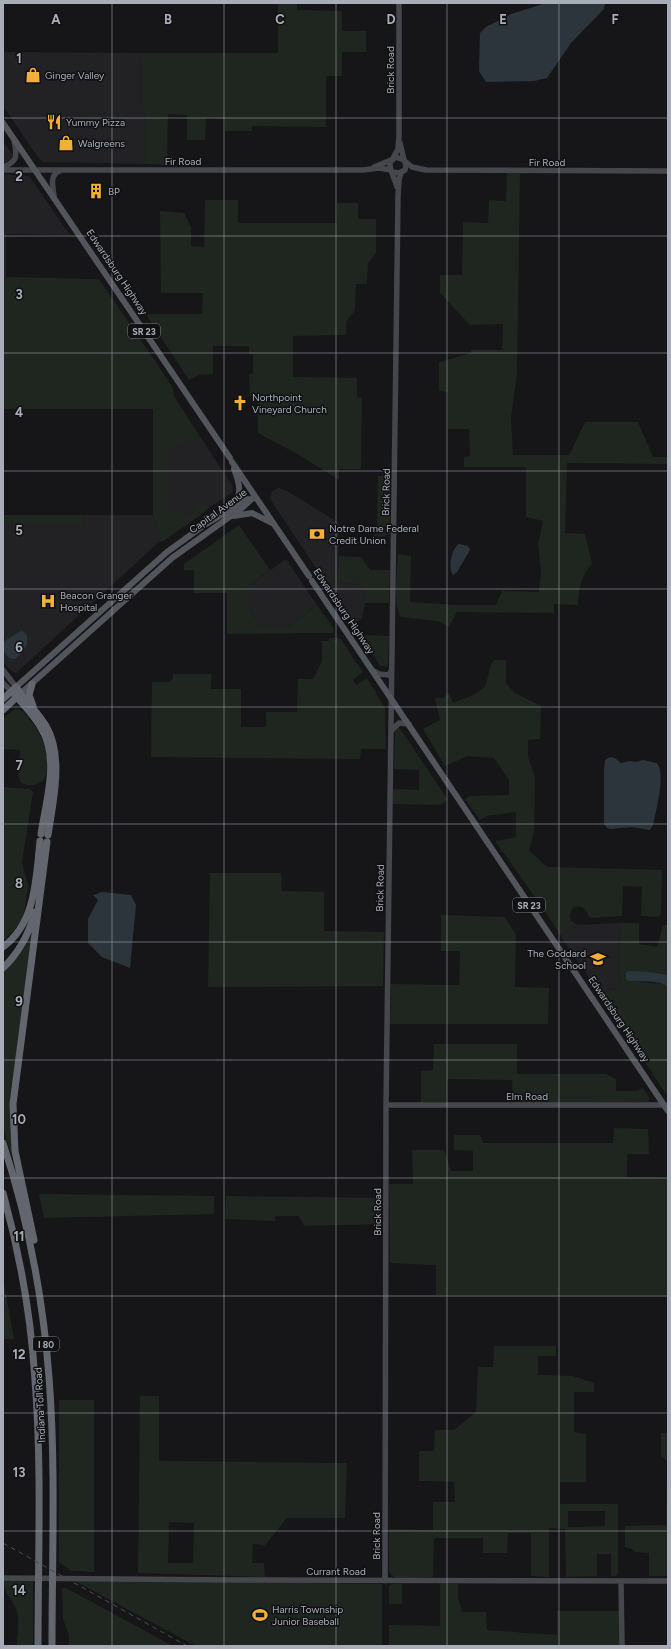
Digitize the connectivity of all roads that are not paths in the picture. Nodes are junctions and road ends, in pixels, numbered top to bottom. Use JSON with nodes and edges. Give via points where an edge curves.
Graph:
{"nodes":[{"id":1,"x":399,"y":3,"type":"edge"},
{"id":2,"x":3,"y":123,"type":"edge"},
{"id":3,"x":399,"y":136,"type":"junction"},
{"id":4,"x":14,"y":139,"type":"junction"},
{"id":5,"x":392,"y":159,"type":"junction"},
{"id":6,"x":405,"y":161,"type":"junction"},
{"id":7,"x":3,"y":167,"type":"edge"},
{"id":8,"x":3,"y":170,"type":"edge"},
{"id":9,"x":62,"y":170,"type":"junction"},
{"id":10,"x":362,"y":170,"type":"junction"},
{"id":11,"x":426,"y":170,"type":"junction"},
{"id":12,"x":37,"y":171,"type":"junction"},
{"id":13,"x":392,"y":171,"type":"junction"},
{"id":14,"x":668,"y":171,"type":"edge"},
{"id":15,"x":402,"y":172,"type":"junction"},
{"id":16,"x":54,"y":196,"type":"junction"},
{"id":17,"x":398,"y":196,"type":"junction"},
{"id":18,"x":231,"y":460,"type":"junction"},
{"id":19,"x":255,"y":496,"type":"junction"},
{"id":20,"x":227,"y":515,"type":"junction"},
{"id":21,"x":274,"y":524,"type":"junction"},
{"id":22,"x":392,"y":669,"type":"junction"},
{"id":23,"x":3,"y":670,"type":"edge"},
{"id":24,"x":372,"y":670,"type":"junction"},
{"id":25,"x":3,"y":683,"type":"edge"},
{"id":26,"x":32,"y":684,"type":"junction"},
{"id":27,"x":16,"y":693,"type":"junction"},
{"id":28,"x":392,"y":699,"type":"junction"},
{"id":29,"x":3,"y":700,"type":"edge"},
{"id":30,"x":3,"y":710,"type":"edge"},
{"id":31,"x":38,"y":714,"type":"junction"},
{"id":32,"x":409,"y":724,"type":"junction"},
{"id":33,"x":391,"y":731,"type":"junction"},
{"id":34,"x":44,"y":838,"type":"junction"},
{"id":35,"x":39,"y":897,"type":"junction"},
{"id":36,"x":32,"y":901,"type":"junction"},
{"id":37,"x":3,"y":946,"type":"edge"},
{"id":38,"x":3,"y":962,"type":"edge"},
{"id":39,"x":3,"y":968,"type":"edge"},
{"id":40,"x":386,"y":1105,"type":"junction"},
{"id":41,"x":667,"y":1107,"type":"edge"},
{"id":42,"x":3,"y":1143,"type":"edge"},
{"id":43,"x":3,"y":1193,"type":"edge"},
{"id":44,"x":41,"y":1304,"type":"junction"},
{"id":45,"x":3,"y":1578,"type":"edge"},
{"id":46,"x":385,"y":1581,"type":"junction"},
{"id":47,"x":621,"y":1581,"type":"junction"},
{"id":48,"x":668,"y":1581,"type":"edge"},
{"id":49,"x":38,"y":1646,"type":"edge"},
{"id":50,"x":52,"y":1646,"type":"edge"},
{"id":51,"x":622,"y":1646,"type":"edge"}],
"edges":[{"from":1,"to":3,"type":"street","name":"Brick Road"},
{"from":2,"to":4,"type":"main road","name":"Edwardsburg Highway","number":"SR 23"},
{"from":3,"to":5,"type":"street","name":"Brick Road","via":[[398,149]]},
{"from":3,"to":6,"type":"street","name":"Brick Road"},
{"from":4,"to":7,"type":"street","via":[[16,158],[14,162]]},
{"from":4,"to":12,"type":"main road","name":"Edwardsburg Highway","number":"SR 23"},
{"from":5,"to":6,"type":"street","via":[[399,157]]},
{"from":5,"to":10,"type":"street","name":"Fir Road"},
{"from":5,"to":13,"type":"street"},
{"from":6,"to":11,"type":"street","name":"Fir Road","via":[[412,167]]},
{"from":6,"to":15,"type":"street","via":[[406,168]]},
{"from":8,"to":12,"type":"street","name":"Fir Road"},
{"from":9,"to":10,"type":"street","name":"Fir Road"},
{"from":9,"to":12,"type":"street","name":"Fir Road"},
{"from":9,"to":16,"type":"street","via":[[55,173],[52,178]]},
{"from":10,"to":13,"type":"street","name":"Fir Road","via":[[379,168]]},
{"from":11,"to":14,"type":"street","name":"Fir Road"},
{"from":11,"to":15,"type":"street","name":"Fir Road"},
{"from":12,"to":16,"type":"main road","name":"Edwardsburg Highway","number":"SR 23"},
{"from":13,"to":15,"type":"street"},
{"from":13,"to":17,"type":"street","name":"Brick Road"},
{"from":15,"to":17,"type":"street","name":"Brick Road"},
{"from":16,"to":18,"type":"main road","name":"Edwardsburg Highway","number":"SR 23"},
{"from":17,"to":22,"type":"street","name":"Brick Road"},
{"from":18,"to":19,"type":"main road","name":"Edwardsburg Highway","number":"SR 23"},
{"from":18,"to":20,"type":"main road","via":[[238,480],[239,495]]},
{"from":19,"to":20,"type":"main road","name":"Capital Avenue"},
{"from":19,"to":21,"type":"main road","name":"Edwardsburg Highway","number":"SR 23"},
{"from":20,"to":21,"type":"main road","via":[[252,513]]},
{"from":20,"to":26,"type":"main road","name":"Capital Avenue","via":[[172,558]]},
{"from":20,"to":27,"type":"main road","name":"Capital Avenue","via":[[190,535],[167,552]]},
{"from":21,"to":24,"type":"main road","name":"Edwardsburg Highway","number":"SR 23"},
{"from":22,"to":24,"type":"street","via":[[391,674],[385,676]]},
{"from":22,"to":28,"type":"street","name":"Brick Road"},
{"from":23,"to":27,"type":"street"},
{"from":24,"to":28,"type":"main road","name":"Edwardsburg Highway","number":"SR 23"},
{"from":25,"to":27,"type":"street"},
{"from":26,"to":27,"type":"main road","name":"Capital Avenue"},
{"from":26,"to":31,"type":"highway","via":[[30,701]]},
{"from":27,"to":29,"type":"highway","name":"Capital Avenue"},
{"from":27,"to":30,"type":"highway","name":"Capital Avenue"},
{"from":27,"to":31,"type":"highway"},
{"from":27,"to":34,"type":"highway","via":[[41,728],[49,748],[51,770]]},
{"from":28,"to":32,"type":"main road","name":"Edwardsburg Highway","number":"SR 23"},
{"from":28,"to":33,"type":"street","name":"Brick Road"},
{"from":31,"to":34,"type":"highway","via":[[53,742],[56,771]]},
{"from":32,"to":33,"type":"street","via":[[399,723]]},
{"from":32,"to":41,"type":"main road","name":"Edwardsburg Highway","number":"SR 23"},
{"from":33,"to":40,"type":"street","name":"Brick Road"},
{"from":34,"to":35,"type":"highway"},
{"from":34,"to":36,"type":"highway"},
{"from":35,"to":39,"type":"highway","via":[[26,938]]},
{"from":35,"to":44,"type":"highway","via":[[14,1085],[13,1121],[15,1151],[39,1273]]},
{"from":36,"to":37,"type":"highway","via":[[19,930],[10,942]]},
{"from":36,"to":38,"type":"highway","via":[[28,921],[20,940]]},
{"from":40,"to":41,"type":"street","name":"Elm Road"},
{"from":40,"to":46,"type":"street","name":"Brick Road"},
{"from":42,"to":44,"type":"highway","name":"Indiana Toll Road","number":"I 80","via":[[26,1225]]},
{"from":43,"to":49,"type":"highway","name":"Indiana Toll Road","number":"I 80","via":[[21,1272],[33,1355],[38,1438]]},
{"from":44,"to":50,"type":"highway","name":"Indiana Toll Road","number":"I 80","via":[[51,1405]]},
{"from":45,"to":46,"type":"street","name":"Currant Road"},
{"from":46,"to":47,"type":"street","name":"Currant Road"},
{"from":47,"to":48,"type":"street","name":"Currant Road"},
{"from":47,"to":51,"type":"street"}]}
